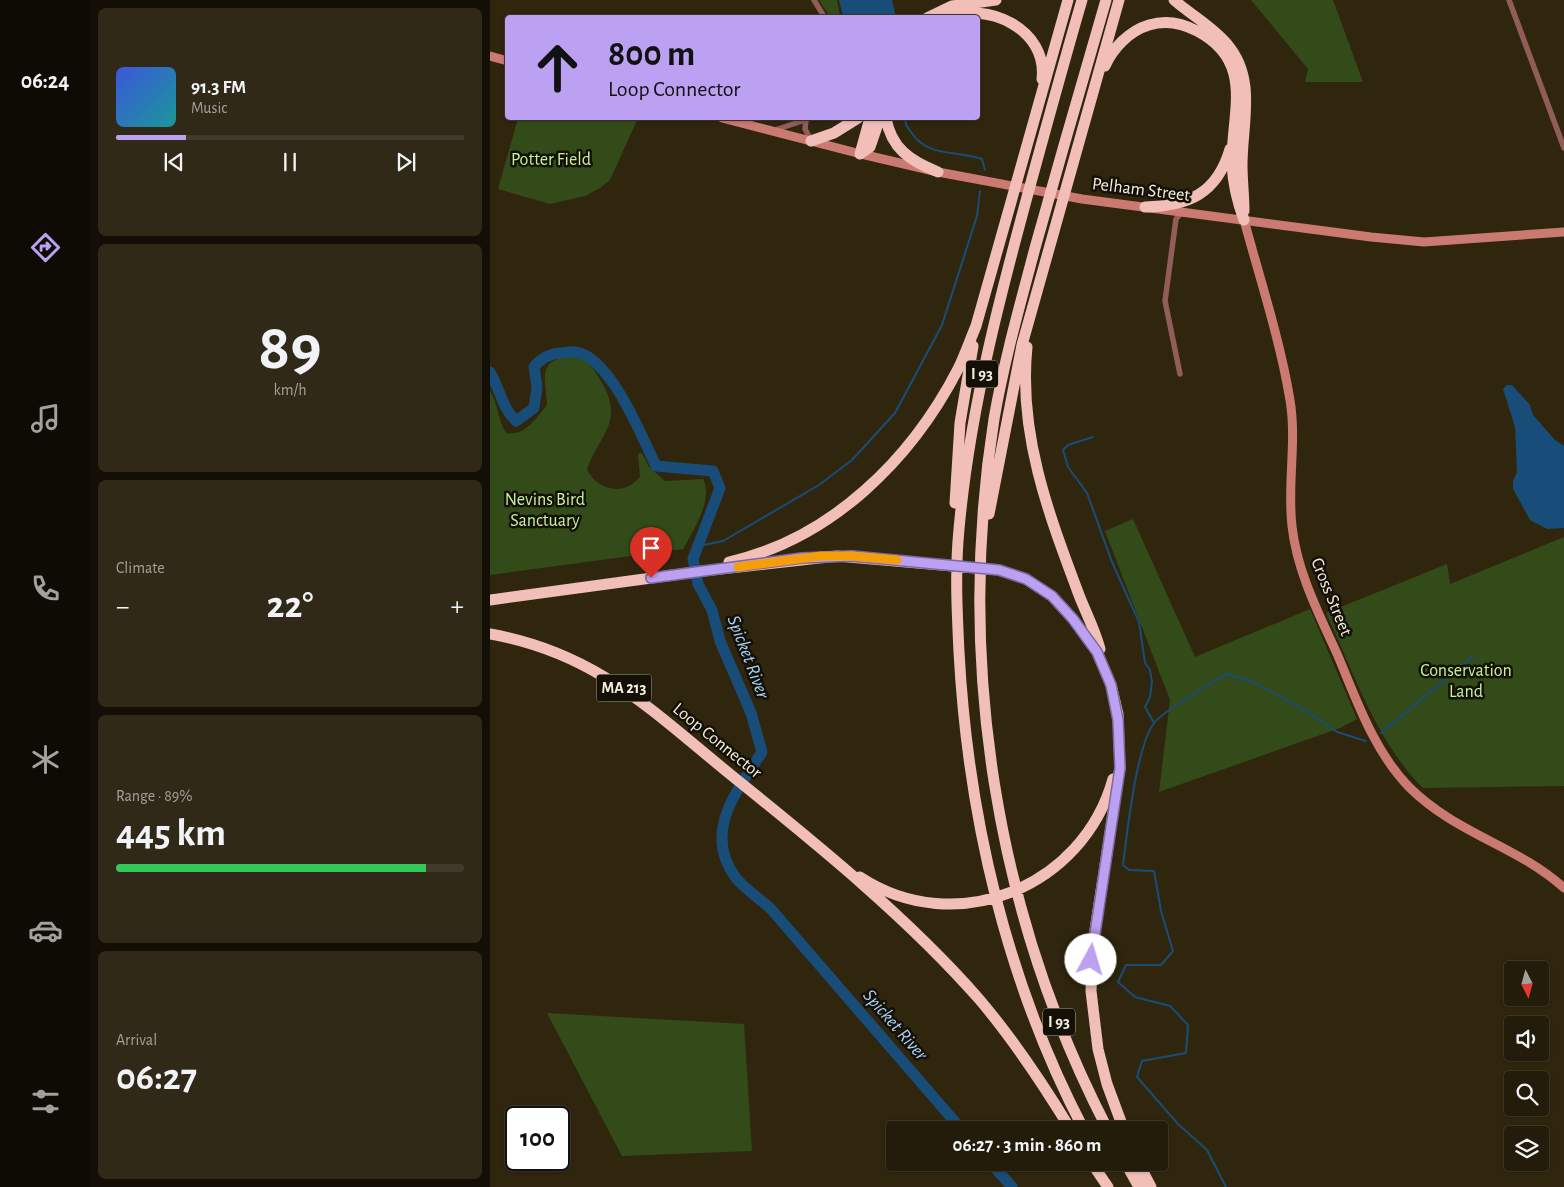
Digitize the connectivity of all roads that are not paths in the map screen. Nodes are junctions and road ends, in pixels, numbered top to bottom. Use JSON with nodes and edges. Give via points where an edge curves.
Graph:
{"nodes":[{"id":1,"x":814,"y":0,"type":"edge"},
{"id":2,"x":996,"y":0,"type":"edge"},
{"id":3,"x":1068,"y":0,"type":"edge"},
{"id":4,"x":1082,"y":0,"type":"edge"},
{"id":5,"x":1106,"y":0,"type":"edge"},
{"id":6,"x":1119,"y":0,"type":"edge"},
{"id":7,"x":1174,"y":0,"type":"edge"},
{"id":8,"x":1508,"y":0,"type":"edge"},
{"id":9,"x":823,"y":15,"type":"edge"},
{"id":10,"x":933,"y":15,"type":"edge"},
{"id":11,"x":959,"y":15,"type":"edge"},
{"id":12,"x":490,"y":56,"type":"edge"},
{"id":13,"x":505,"y":60,"type":"edge"},
{"id":14,"x":1095,"y":89,"type":"junction"},
{"id":15,"x":730,"y":120,"type":"edge"},
{"id":16,"x":803,"y":120,"type":"edge"},
{"id":17,"x":808,"y":120,"type":"edge"},
{"id":18,"x":855,"y":120,"type":"edge"},
{"id":19,"x":869,"y":120,"type":"edge"},
{"id":20,"x":879,"y":120,"type":"edge"},
{"id":21,"x":887,"y":120,"type":"edge"},
{"id":22,"x":1034,"y":122,"type":"junction"},
{"id":23,"x":773,"y":131,"type":"junction"},
{"id":24,"x":1234,"y":136,"type":"junction"},
{"id":25,"x":811,"y":141,"type":"junction"},
{"id":26,"x":1564,"y":148,"type":"edge"},
{"id":27,"x":860,"y":154,"type":"junction"},
{"id":28,"x":938,"y":172,"type":"junction"},
{"id":29,"x":1145,"y":207,"type":"junction"},
{"id":30,"x":1182,"y":212,"type":"junction"},
{"id":31,"x":1244,"y":220,"type":"junction"},
{"id":32,"x":1564,"y":232,"type":"edge"},
{"id":33,"x":1037,"y":290,"type":"junction"},
{"id":34,"x":980,"y":312,"type":"junction"},
{"id":35,"x":1180,"y":374,"type":"dead end"},
{"id":36,"x":957,"y":546,"type":"junction"},
{"id":37,"x":981,"y":548,"type":"junction"},
{"id":38,"x":703,"y":570,"type":"junction"},
{"id":39,"x":490,"y":600,"type":"edge"},
{"id":40,"x":490,"y":634,"type":"edge"},
{"id":41,"x":1108,"y":677,"type":"junction"},
{"id":42,"x":1119,"y":746,"type":"junction"},
{"id":43,"x":829,"y":858,"type":"junction"},
{"id":44,"x":1564,"y":888,"type":"edge"},
{"id":45,"x":1065,"y":1121,"type":"edge"},
{"id":46,"x":1080,"y":1121,"type":"edge"},
{"id":47,"x":1104,"y":1121,"type":"edge"},
{"id":48,"x":1120,"y":1121,"type":"edge"},
{"id":49,"x":1098,"y":1171,"type":"edge"},
{"id":50,"x":1106,"y":1171,"type":"edge"},
{"id":51,"x":1130,"y":1171,"type":"edge"},
{"id":52,"x":1143,"y":1171,"type":"edge"},
{"id":53,"x":1108,"y":1187,"type":"edge"},
{"id":54,"x":1115,"y":1187,"type":"edge"},
{"id":55,"x":1139,"y":1187,"type":"edge"},
{"id":56,"x":1151,"y":1187,"type":"edge"}],
"edges":[{"from":1,"to":9,"type":"street"},
{"from":2,"to":10,"type":"highway","via":[[952,6]]},
{"from":3,"to":22,"type":"highway"},
{"from":4,"to":36,"type":"highway","number":"I 93","via":[[1024,206],[979,388]]},
{"from":5,"to":37,"type":"highway","number":"I 93","via":[[1055,174],[998,397]]},
{"from":6,"to":14,"type":"highway"},
{"from":7,"to":31,"type":"highway","via":[[1226,42],[1243,73],[1246,93],[1242,165]]},
{"from":8,"to":26,"type":"street"},
{"from":11,"to":22,"type":"highway","via":[[996,16],[1014,24],[1029,37],[1039,55],[1043,74]]},
{"from":12,"to":13,"type":"street"},
{"from":14,"to":24,"type":"highway","via":[[1108,61],[1129,36],[1143,27],[1159,23],[1184,25],[1207,37],[1229,63],[1238,97]]},
{"from":14,"to":33,"type":"highway"},
{"from":15,"to":23,"type":"street","name":"Pelham Street"},
{"from":16,"to":23,"type":"street"},
{"from":17,"to":25,"type":"street","via":[[806,132]]},
{"from":18,"to":25,"type":"highway","via":[[834,133]]},
{"from":19,"to":27,"type":"highway"},
{"from":20,"to":27,"type":"highway","via":[[870,147]]},
{"from":21,"to":28,"type":"highway","via":[[892,139],[901,151],[915,162]]},
{"from":22,"to":34,"type":"highway"},
{"from":23,"to":25,"type":"street","name":"Pelham Street"},
{"from":24,"to":29,"type":"highway","via":[[1226,161],[1206,189],[1180,204]]},
{"from":24,"to":31,"type":"highway","via":[[1235,196]]},
{"from":25,"to":27,"type":"street","name":"Pelham Street"},
{"from":27,"to":28,"type":"street","name":"Pelham Street"},
{"from":28,"to":29,"type":"street","name":"Pelham Street","via":[[1082,199]]},
{"from":29,"to":30,"type":"street","name":"Pelham Street"},
{"from":30,"to":31,"type":"street","name":"Pelham Street"},
{"from":30,"to":35,"type":"street","via":[[1176,218],[1165,301]]},
{"from":31,"to":32,"type":"street","name":"Pelham Street","via":[[1424,242]]},
{"from":31,"to":44,"type":"street","name":"Cross Street","via":[[1290,401],[1290,503],[1297,554],[1312,598],[1368,725],[1395,770],[1428,803],[1465,829],[1538,868]]},
{"from":33,"to":37,"type":"highway","via":[[1017,365]]},
{"from":33,"to":41,"type":"highway","via":[[1026,361],[1031,443],[1043,493]]},
{"from":34,"to":36,"type":"highway","via":[[960,423],[955,486]]},
{"from":34,"to":38,"type":"highway","via":[[959,368],[940,399],[909,444],[874,482],[852,502],[788,541]]},
{"from":36,"to":46,"type":"highway","number":"I 93","via":[[964,723],[991,879],[1039,1030]]},
{"from":37,"to":47,"type":"highway","number":"I 93","via":[[979,587],[984,707],[1012,872],[1021,911],[1064,1035]]},
{"from":38,"to":39,"type":"highway"},
{"from":38,"to":41,"type":"highway","via":[[836,556],[1007,572],[1035,584],[1058,602],[1090,641]]},
{"from":40,"to":43,"type":"highway","name":"Loop Connector","number":"MA 213","via":[[554,651],[605,676],[633,695]]},
{"from":41,"to":42,"type":"highway","via":[[1118,714]]},
{"from":42,"to":43,"type":"highway","via":[[1109,792],[1085,837],[1054,869],[1010,894],[967,903],[920,901],[876,886]]},
{"from":42,"to":48,"type":"highway","via":[[1120,768],[1093,943],[1091,990],[1100,1058]]},
{"from":43,"to":45,"type":"highway","via":[[910,928],[965,984],[1015,1044]]},
{"from":49,"to":53,"type":"highway"},
{"from":50,"to":54,"type":"highway"},
{"from":51,"to":55,"type":"highway"},
{"from":52,"to":56,"type":"highway"}]}
